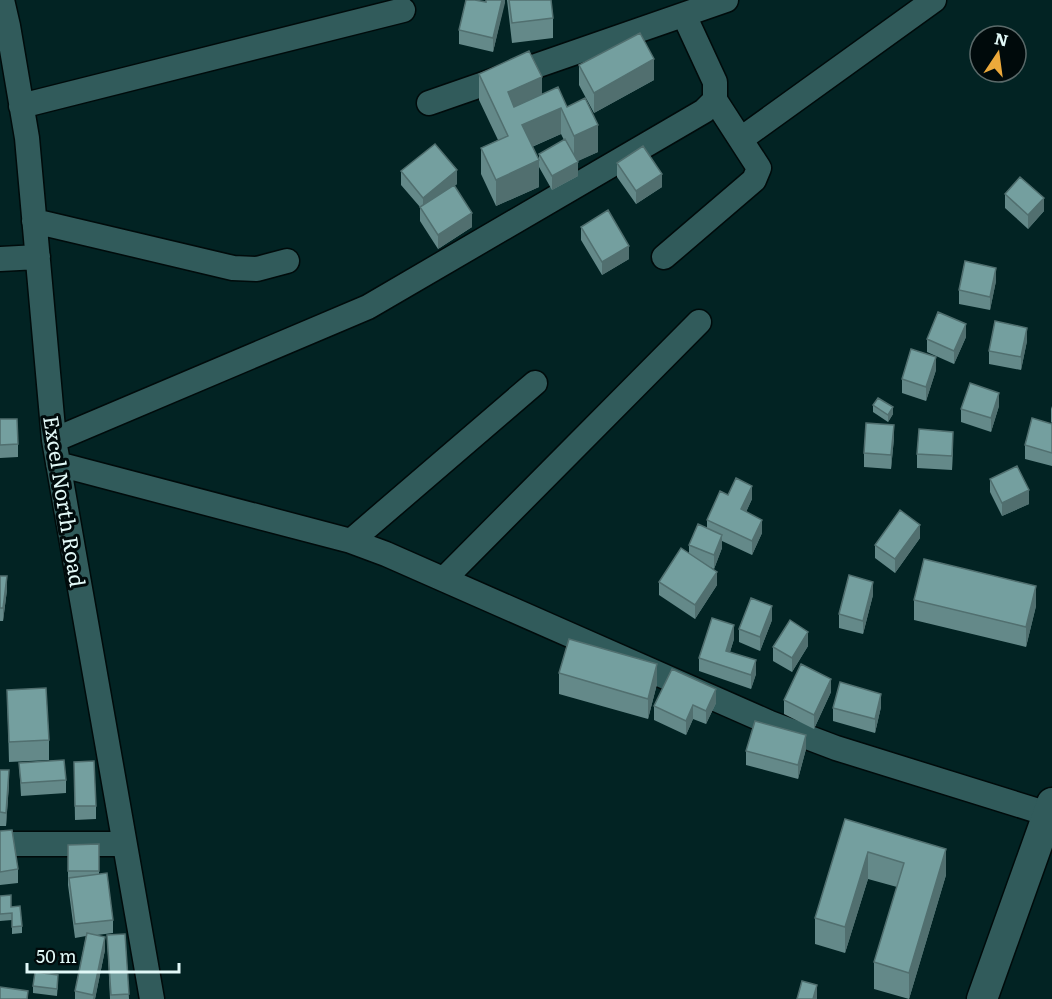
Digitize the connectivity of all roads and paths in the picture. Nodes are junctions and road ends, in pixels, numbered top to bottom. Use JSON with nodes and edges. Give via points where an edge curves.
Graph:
{"nodes":[{"id":1,"x":2,"y":0,"type":"edge"},
{"id":2,"x":726,"y":0,"type":"edge"},
{"id":3,"x":934,"y":0,"type":"edge"},
{"id":4,"x":403,"y":10,"type":"dead end"},
{"id":5,"x":684,"y":15,"type":"junction"},
{"id":6,"x":715,"y":100,"type":"junction"},
{"id":7,"x":429,"y":103,"type":"dead end"},
{"id":8,"x":21,"y":106,"type":"junction"},
{"id":9,"x":741,"y":139,"type":"junction"},
{"id":10,"x":34,"y":221,"type":"junction"},
{"id":11,"x":38,"y":257,"type":"junction"},
{"id":12,"x":664,"y":257,"type":"dead end"},
{"id":13,"x":0,"y":259,"type":"edge"},
{"id":14,"x":287,"y":261,"type":"dead end"},
{"id":15,"x":699,"y":322,"type":"dead end"},
{"id":16,"x":534,"y":383,"type":"dead end"},
{"id":17,"x":54,"y":440,"type":"junction"},
{"id":18,"x":57,"y":464,"type":"junction"},
{"id":19,"x":351,"y":541,"type":"junction"},
{"id":20,"x":444,"y":579,"type":"junction"},
{"id":21,"x":1050,"y":809,"type":"edge"},
{"id":22,"x":0,"y":844,"type":"edge"},
{"id":23,"x":124,"y":844,"type":"junction"},
{"id":24,"x":152,"y":999,"type":"edge"},
{"id":25,"x":982,"y":999,"type":"edge"}],
"edges":[{"from":1,"to":8,"type":"street","name":"Excel North Road"},
{"from":2,"to":5,"type":"street"},
{"from":3,"to":9,"type":"street"},
{"from":4,"to":8,"type":"street"},
{"from":5,"to":6,"type":"street","via":[[715,82]]},
{"from":5,"to":7,"type":"street"},
{"from":6,"to":9,"type":"street"},
{"from":6,"to":17,"type":"street","via":[[704,111],[368,307]]},
{"from":8,"to":10,"type":"street","name":"Excel North Road"},
{"from":9,"to":12,"type":"street","via":[[759,168],[754,180]]},
{"from":10,"to":11,"type":"street","name":"Excel North Road"},
{"from":10,"to":14,"type":"street","via":[[233,268],[257,269]]},
{"from":11,"to":13,"type":"street"},
{"from":11,"to":17,"type":"street","name":"Excel North Road"},
{"from":15,"to":20,"type":"street"},
{"from":16,"to":19,"type":"street"},
{"from":17,"to":18,"type":"street","name":"Excel North Road"},
{"from":18,"to":19,"type":"street"},
{"from":18,"to":23,"type":"street","name":"Excel North Road"},
{"from":19,"to":20,"type":"street"},
{"from":20,"to":21,"type":"street","via":[[770,723],[836,747]]},
{"from":21,"to":25,"type":"street"},
{"from":22,"to":23,"type":"street"},
{"from":23,"to":24,"type":"street","name":"Excel North Road"}]}
